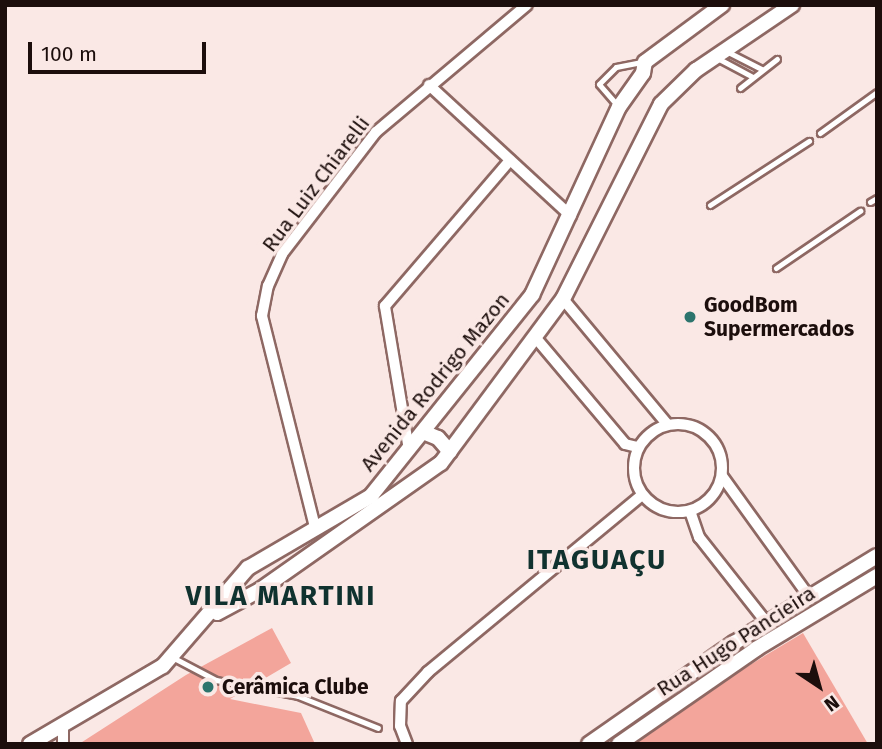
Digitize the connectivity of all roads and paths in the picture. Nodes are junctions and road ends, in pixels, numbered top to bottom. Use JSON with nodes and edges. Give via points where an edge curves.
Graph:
{"nodes":[{"id":1,"x":527,"y":5,"type":"edge"},
{"id":2,"x":723,"y":5,"type":"edge"},
{"id":3,"x":792,"y":5,"type":"edge"},
{"id":4,"x":720,"y":54,"type":"junction"},
{"id":5,"x":777,"y":59,"type":"dead end"},
{"id":6,"x":645,"y":62,"type":"junction"},
{"id":7,"x":762,"y":69,"type":"junction"},
{"id":8,"x":753,"y":77,"type":"junction"},
{"id":9,"x":429,"y":85,"type":"junction"},
{"id":10,"x":740,"y":88,"type":"dead end"},
{"id":11,"x":877,"y":92,"type":"edge"},
{"id":12,"x":619,"y":107,"type":"junction"},
{"id":13,"x":820,"y":133,"type":"dead end"},
{"id":14,"x":809,"y":141,"type":"dead end"},
{"id":15,"x":510,"y":160,"type":"junction"},
{"id":16,"x":877,"y":198,"type":"edge"},
{"id":17,"x":870,"y":202,"type":"dead end"},
{"id":18,"x":710,"y":205,"type":"dead end"},
{"id":19,"x":860,"y":211,"type":"dead end"},
{"id":20,"x":571,"y":216,"type":"junction"},
{"id":21,"x":775,"y":268,"type":"dead end"},
{"id":22,"x":563,"y":299,"type":"junction"},
{"id":23,"x":536,"y":337,"type":"junction"},
{"id":24,"x":667,"y":424,"type":"junction"},
{"id":25,"x":423,"y":432,"type":"junction"},
{"id":26,"x":638,"y":447,"type":"junction"},
{"id":27,"x":409,"y":450,"type":"junction"},
{"id":28,"x":450,"y":452,"type":"junction"},
{"id":29,"x":430,"y":471,"type":"junction"},
{"id":30,"x":722,"y":476,"type":"junction"},
{"id":31,"x":642,"y":495,"type":"junction"},
{"id":32,"x":690,"y":511,"type":"junction"},
{"id":33,"x":315,"y":527,"type":"junction"},
{"id":34,"x":877,"y":556,"type":"edge"},
{"id":35,"x":877,"y":576,"type":"edge"},
{"id":36,"x":810,"y":598,"type":"junction"},
{"id":37,"x":209,"y":617,"type":"junction"},
{"id":38,"x":772,"y":623,"type":"junction"},
{"id":39,"x":172,"y":657,"type":"junction"},
{"id":40,"x":63,"y":724,"type":"junction"},
{"id":41,"x":378,"y":728,"type":"dead end"},
{"id":42,"x":30,"y":744,"type":"edge"},
{"id":43,"x":63,"y":744,"type":"edge"},
{"id":44,"x":407,"y":744,"type":"edge"},
{"id":45,"x":589,"y":744,"type":"edge"},
{"id":46,"x":620,"y":744,"type":"edge"}],
"edges":[{"from":1,"to":9,"type":"street","name":"Rua Luiz Chiarelli"},
{"from":2,"to":6,"type":"street","name":"Avenida Rodrigo Mazon"},
{"from":3,"to":4,"type":"street","name":"Avenida Rodrigo Mazon"},
{"from":4,"to":7,"type":"lane"},
{"from":4,"to":8,"type":"lane"},
{"from":4,"to":22,"type":"street","name":"Avenida Rodrigo Mazon","via":[[661,104]]},
{"from":5,"to":7,"type":"lane"},
{"from":6,"to":12,"type":"street","name":"Avenida Rodrigo Mazon","via":[[643,73]]},
{"from":6,"to":12,"type":"lane","via":[[616,67],[599,84]]},
{"from":7,"to":8,"type":"lane"},
{"from":8,"to":10,"type":"lane"},
{"from":9,"to":15,"type":"street"},
{"from":9,"to":33,"type":"street","name":"Rua Luiz Chiarelli","via":[[376,132],[282,254],[268,286],[262,316]]},
{"from":11,"to":13,"type":"lane"},
{"from":12,"to":20,"type":"street","name":"Avenida Rodrigo Mazon"},
{"from":14,"to":18,"type":"lane"},
{"from":15,"to":20,"type":"street"},
{"from":15,"to":27,"type":"street","via":[[385,306]]},
{"from":16,"to":17,"type":"lane"},
{"from":19,"to":21,"type":"lane"},
{"from":20,"to":25,"type":"street","name":"Avenida Rodrigo Mazon","via":[[532,295]]},
{"from":22,"to":23,"type":"street","name":"Avenida Rodrigo Mazon"},
{"from":22,"to":24,"type":"street"},
{"from":23,"to":26,"type":"street","via":[[625,444]]},
{"from":23,"to":28,"type":"street","name":"Avenida Rodrigo Mazon"},
{"from":24,"to":26,"type":"street","via":[[653,430]]},
{"from":24,"to":30,"type":"street","via":[[696,427],[709,435],[720,454]]},
{"from":25,"to":27,"type":"street","name":"Avenida Rodrigo Mazon"},
{"from":25,"to":28,"type":"street","via":[[438,438]]},
{"from":26,"to":31,"type":"street","via":[[633,468]]},
{"from":27,"to":29,"type":"street"},
{"from":27,"to":33,"type":"street","name":"Avenida Rodrigo Mazon","via":[[371,496]]},
{"from":28,"to":29,"type":"street","name":"Avenida Rodrigo Mazon"},
{"from":29,"to":37,"type":"street","name":"Avenida Rodrigo Mazon","via":[[260,590]]},
{"from":30,"to":32,"type":"street","via":[[707,501]]},
{"from":30,"to":36,"type":"street"},
{"from":31,"to":32,"type":"street","via":[[666,511]]},
{"from":31,"to":44,"type":"street","via":[[428,672],[401,701],[400,726]]},
{"from":32,"to":38,"type":"street","via":[[699,537]]},
{"from":33,"to":37,"type":"street","name":"Avenida Rodrigo Mazon","via":[[248,568]]},
{"from":34,"to":36,"type":"street","name":"Rua Hugo Pancieira"},
{"from":35,"to":46,"type":"street","name":"Rua Hugo Pancieira","via":[[756,649]]},
{"from":36,"to":38,"type":"street","name":"Rua Hugo Pancieira"},
{"from":37,"to":39,"type":"street"},
{"from":38,"to":45,"type":"street","name":"Rua Hugo Pancieira","via":[[734,643]]},
{"from":39,"to":40,"type":"street"},
{"from":39,"to":41,"type":"lane","via":[[216,680],[298,696]]},
{"from":40,"to":42,"type":"street"},
{"from":40,"to":43,"type":"street"}]}
